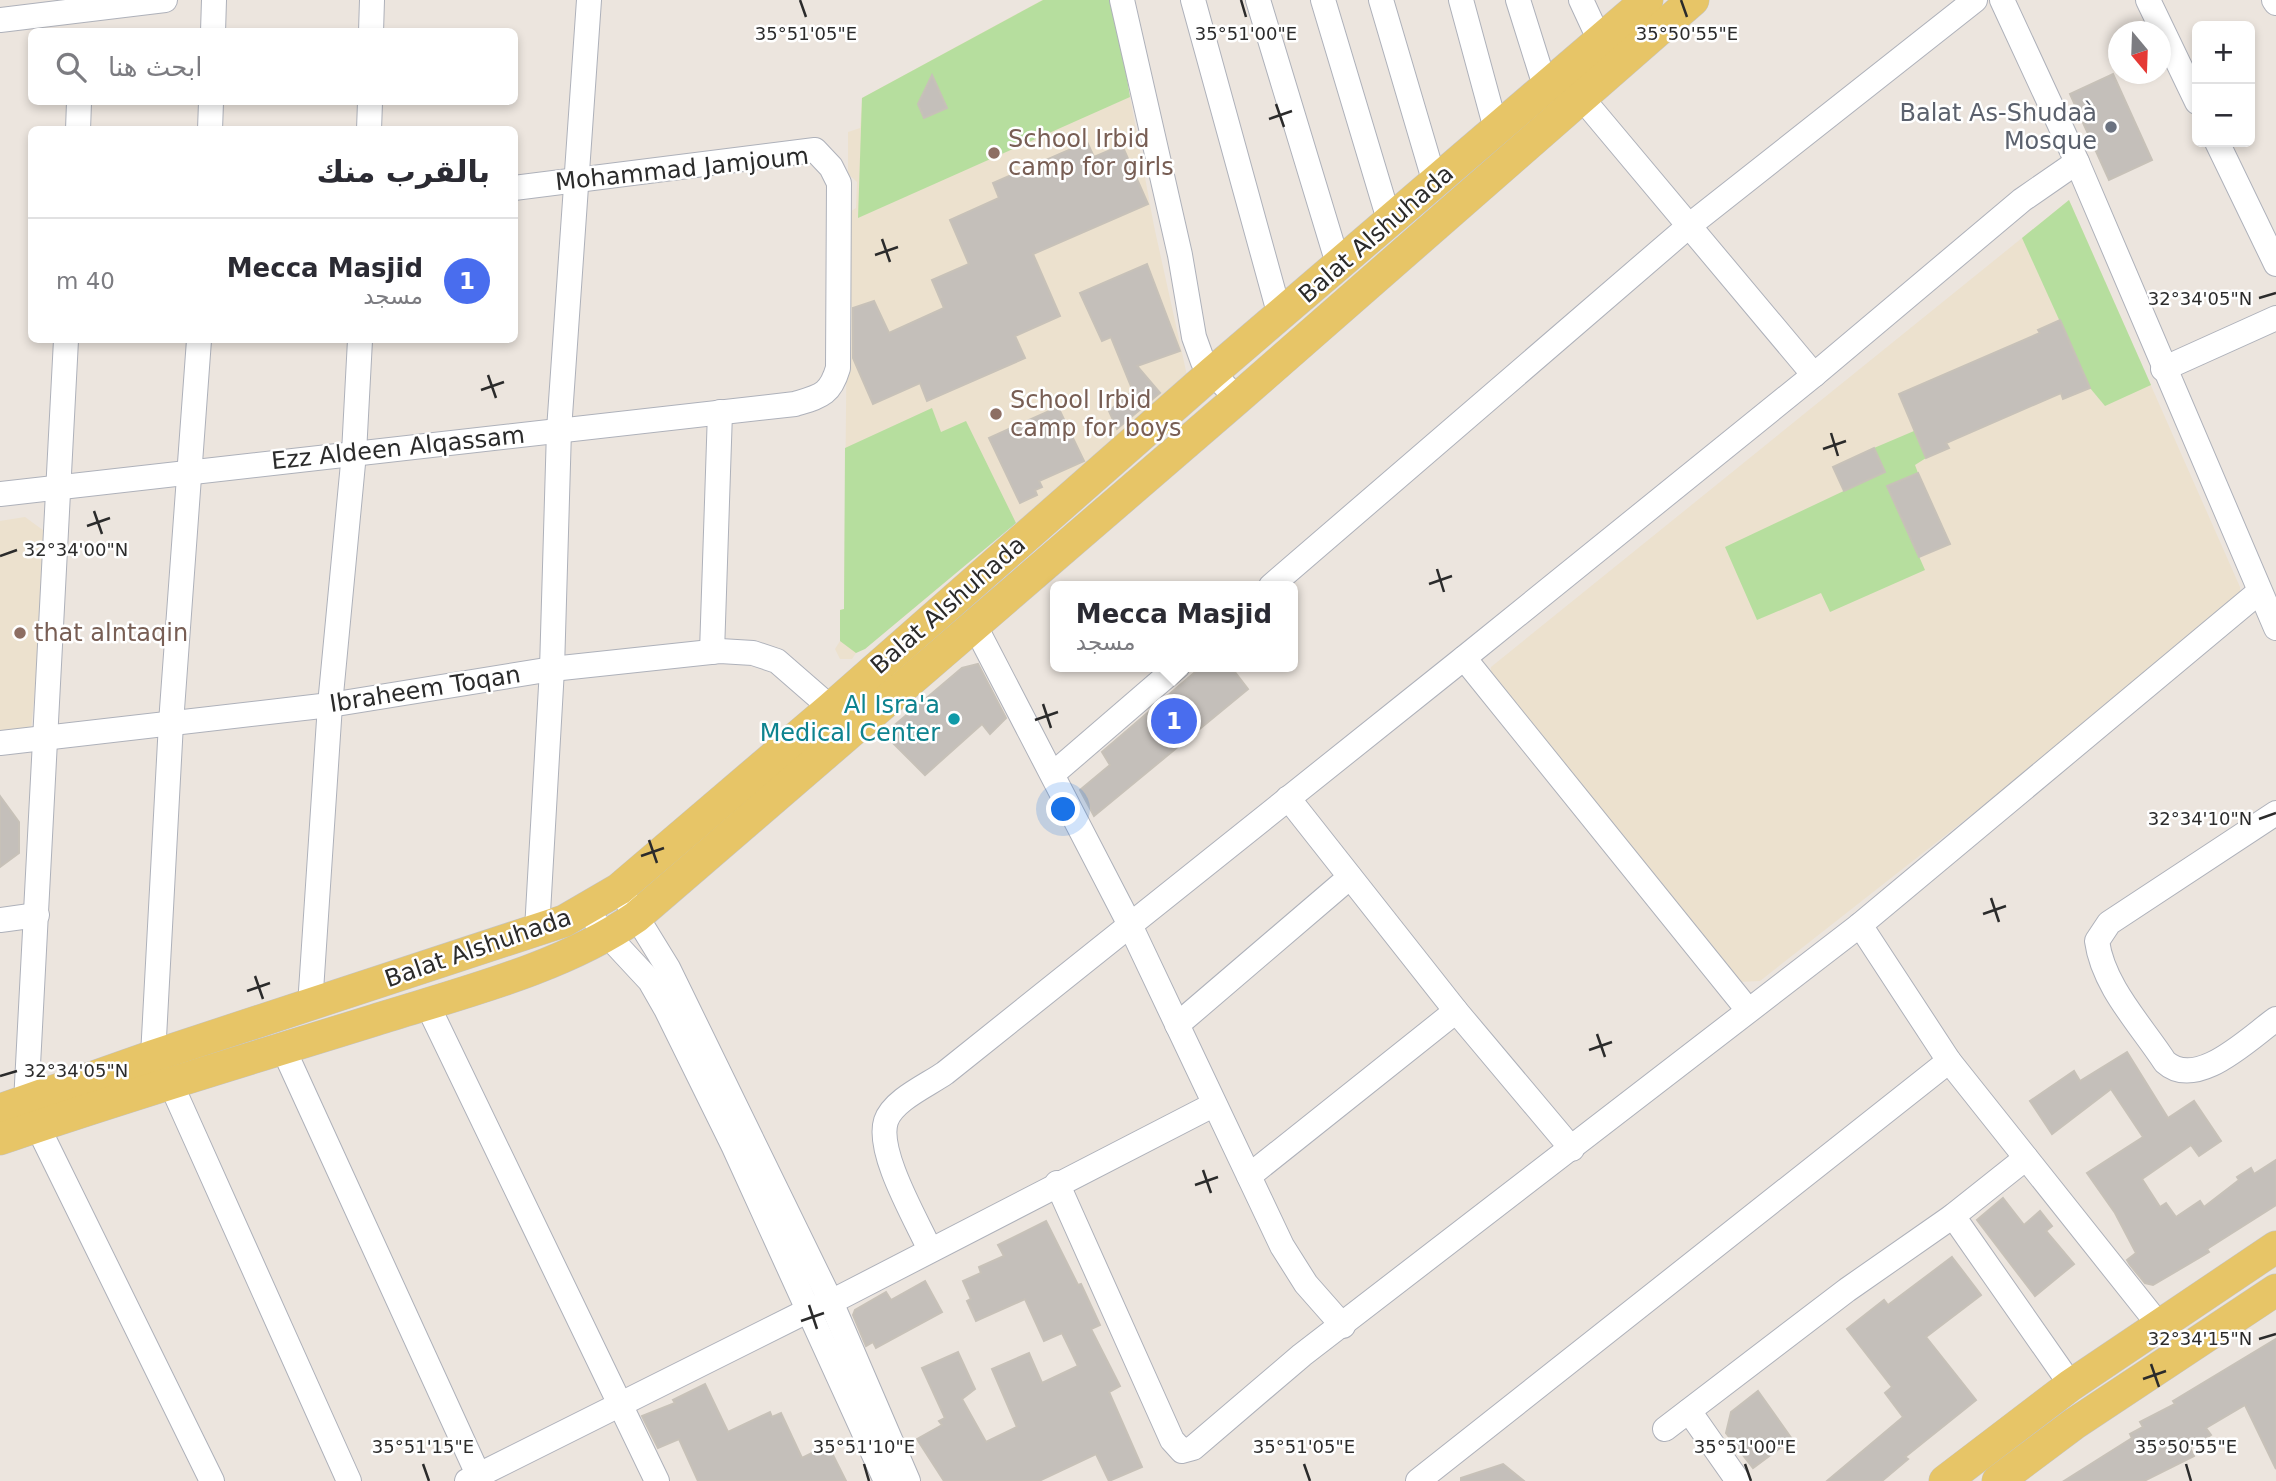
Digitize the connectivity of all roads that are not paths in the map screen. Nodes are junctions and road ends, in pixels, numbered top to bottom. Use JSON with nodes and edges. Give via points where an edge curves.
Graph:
{"nodes":[{"id":1,"x":165,"y":0,"type":"edge"},
{"id":2,"x":214,"y":0,"type":"edge"},
{"id":3,"x":372,"y":0,"type":"edge"},
{"id":4,"x":589,"y":0,"type":"edge"},
{"id":5,"x":1122,"y":0,"type":"edge"},
{"id":6,"x":1193,"y":0,"type":"edge"},
{"id":7,"x":1258,"y":0,"type":"edge"},
{"id":8,"x":1323,"y":0,"type":"edge"},
{"id":9,"x":1381,"y":0,"type":"edge"},
{"id":10,"x":1461,"y":0,"type":"edge"},
{"id":11,"x":1518,"y":0,"type":"edge"},
{"id":12,"x":1581,"y":0,"type":"edge"},
{"id":13,"x":1693,"y":0,"type":"edge"},
{"id":14,"x":1975,"y":0,"type":"edge"},
{"id":15,"x":2002,"y":0,"type":"edge"},
{"id":16,"x":2148,"y":0,"type":"edge"},
{"id":17,"x":1636,"y":4,"type":"edge"},
{"id":18,"x":90,"y":12,"type":"edge"},
{"id":19,"x":0,"y":20,"type":"edge"},
{"id":20,"x":213,"y":28,"type":"edge"},
{"id":21,"x":371,"y":28,"type":"edge"},
{"id":22,"x":1600,"y":41,"type":"junction"},
{"id":23,"x":1546,"y":89,"type":"junction"},
{"id":24,"x":2192,"y":92,"type":"edge"},
{"id":25,"x":1581,"y":97,"type":"junction"},
{"id":26,"x":79,"y":105,"type":"edge"},
{"id":27,"x":211,"y":105,"type":"edge"},
{"id":28,"x":370,"y":105,"type":"edge"},
{"id":29,"x":78,"y":126,"type":"edge"},
{"id":30,"x":210,"y":126,"type":"edge"},
{"id":31,"x":369,"y":126,"type":"edge"},
{"id":32,"x":1496,"y":129,"type":"junction"},
{"id":33,"x":2219,"y":147,"type":"edge"},
{"id":34,"x":2077,"y":162,"type":"junction"},
{"id":35,"x":575,"y":180,"type":"junction"},
{"id":36,"x":1435,"y":183,"type":"junction"},
{"id":37,"x":518,"y":187,"type":"edge"},
{"id":38,"x":1390,"y":222,"type":"junction"},
{"id":39,"x":1690,"y":225,"type":"junction"},
{"id":40,"x":2276,"y":264,"type":"edge"},
{"id":41,"x":1339,"y":267,"type":"junction"},
{"id":42,"x":1280,"y":316,"type":"junction"},
{"id":43,"x":2276,"y":318,"type":"edge"},
{"id":44,"x":66,"y":343,"type":"edge"},
{"id":45,"x":199,"y":343,"type":"edge"},
{"id":46,"x":360,"y":343,"type":"edge"},
{"id":47,"x":2163,"y":369,"type":"junction"},
{"id":48,"x":1212,"y":373,"type":"junction"},
{"id":49,"x":1814,"y":374,"type":"junction"},
{"id":50,"x":1237,"y":399,"type":"junction"},
{"id":51,"x":796,"y":404,"type":"joint"},
{"id":52,"x":720,"y":412,"type":"junction"},
{"id":53,"x":559,"y":430,"type":"junction"},
{"id":54,"x":354,"y":453,"type":"junction"},
{"id":55,"x":190,"y":471,"type":"junction"},
{"id":56,"x":60,"y":486,"type":"junction"},
{"id":57,"x":0,"y":494,"type":"edge"},
{"id":58,"x":1277,"y":581,"type":"edge"},
{"id":59,"x":2259,"y":592,"type":"junction"},
{"id":60,"x":975,"y":626,"type":"junction"},
{"id":61,"x":2276,"y":628,"type":"edge"},
{"id":62,"x":712,"y":652,"type":"junction"},
{"id":63,"x":1464,"y":658,"type":"junction"},
{"id":64,"x":552,"y":669,"type":"junction"},
{"id":65,"x":1171,"y":672,"type":"edge"},
{"id":66,"x":330,"y":705,"type":"junction"},
{"id":67,"x":831,"y":708,"type":"junction"},
{"id":68,"x":171,"y":723,"type":"junction"},
{"id":69,"x":47,"y":738,"type":"junction"},
{"id":70,"x":0,"y":743,"type":"edge"},
{"id":71,"x":1054,"y":773,"type":"junction"},
{"id":72,"x":1288,"y":798,"type":"junction"},
{"id":73,"x":2276,"y":813,"type":"edge"},
{"id":74,"x":1350,"y":877,"type":"junction"},
{"id":75,"x":619,"y":889,"type":"junction"},
{"id":76,"x":586,"y":909,"type":"junction"},
{"id":77,"x":37,"y":915,"type":"junction"},
{"id":78,"x":636,"y":917,"type":"junction"},
{"id":79,"x":0,"y":920,"type":"edge"},
{"id":80,"x":1130,"y":925,"type":"junction"},
{"id":81,"x":1860,"y":925,"type":"junction"},
{"id":82,"x":537,"y":930,"type":"junction"},
{"id":83,"x":607,"y":937,"type":"junction"},
{"id":84,"x":427,"y":1004,"type":"junction"},
{"id":85,"x":310,"y":1006,"type":"junction"},
{"id":86,"x":1748,"y":1010,"type":"junction"},
{"id":87,"x":1456,"y":1011,"type":"junction"},
{"id":88,"x":2276,"y":1019,"type":"edge"},
{"id":89,"x":1177,"y":1025,"type":"junction"},
{"id":90,"x":283,"y":1048,"type":"junction"},
{"id":91,"x":153,"y":1056,"type":"junction"},
{"id":92,"x":1949,"y":1061,"type":"junction"},
{"id":93,"x":171,"y":1084,"type":"junction"},
{"id":94,"x":1213,"y":1105,"type":"junction"},
{"id":95,"x":21,"y":1113,"type":"edge"},
{"id":96,"x":0,"y":1139,"type":"edge"},
{"id":97,"x":1572,"y":1149,"type":"junction"},
{"id":98,"x":2026,"y":1158,"type":"junction"},
{"id":99,"x":1249,"y":1176,"type":"junction"},
{"id":100,"x":1057,"y":1183,"type":"junction"},
{"id":101,"x":1953,"y":1216,"type":"junction"},
{"id":102,"x":2276,"y":1247,"type":"edge"},
{"id":103,"x":930,"y":1250,"type":"junction"},
{"id":104,"x":2276,"y":1290,"type":"edge"},
{"id":105,"x":820,"y":1306,"type":"junction"},
{"id":106,"x":2159,"y":1325,"type":"junction"},
{"id":107,"x":1343,"y":1326,"type":"junction"},
{"id":108,"x":2071,"y":1385,"type":"junction"},
{"id":109,"x":619,"y":1403,"type":"junction"},
{"id":110,"x":1689,"y":1411,"type":"junction"},
{"id":111,"x":1665,"y":1429,"type":"dead end"},
{"id":112,"x":476,"y":1479,"type":"edge"},
{"id":113,"x":212,"y":1481,"type":"edge"},
{"id":114,"x":349,"y":1481,"type":"edge"},
{"id":115,"x":657,"y":1481,"type":"edge"},
{"id":116,"x":886,"y":1481,"type":"edge"},
{"id":117,"x":908,"y":1481,"type":"edge"},
{"id":118,"x":1418,"y":1481,"type":"edge"},
{"id":119,"x":1738,"y":1481,"type":"edge"},
{"id":120,"x":1944,"y":1481,"type":"edge"},
{"id":121,"x":1998,"y":1481,"type":"edge"}],
"edges":[{"from":1,"to":18,"type":"street"},
{"from":2,"to":20,"type":"street"},
{"from":3,"to":21,"type":"street"},
{"from":4,"to":35,"type":"street"},
{"from":5,"to":48,"type":"street","via":[[1194,337]]},
{"from":6,"to":42,"type":"street"},
{"from":7,"to":41,"type":"street"},
{"from":8,"to":38,"type":"street"},
{"from":9,"to":36,"type":"street"},
{"from":10,"to":32,"type":"street"},
{"from":11,"to":23,"type":"street"},
{"from":12,"to":22,"type":"street"},
{"from":13,"to":25,"type":"main road"},
{"from":14,"to":39,"type":"street"},
{"from":15,"to":34,"type":"street"},
{"from":16,"to":24,"type":"street"},
{"from":17,"to":22,"type":"main road","name":"Balat Alshuhada"},
{"from":18,"to":19,"type":"street"},
{"from":22,"to":23,"type":"main road","name":"Balat Alshuhada"},
{"from":23,"to":32,"type":"main road","name":"Balat Alshuhada"},
{"from":25,"to":39,"type":"street"},
{"from":25,"to":50,"type":"main road"},
{"from":26,"to":29,"type":"street"},
{"from":27,"to":30,"type":"street"},
{"from":28,"to":31,"type":"street"},
{"from":32,"to":36,"type":"main road","name":"Balat Alshuhada"},
{"from":33,"to":40,"type":"street"},
{"from":34,"to":47,"type":"street"},
{"from":34,"to":49,"type":"street","via":[[2022,200]]},
{"from":35,"to":37,"type":"street","name":"Mohammad Jamjoum"},
{"from":35,"to":51,"type":"street","name":"Mohammad Jamjoum","via":[[815,150],[825,158],[839,183],[838,368],[833,386],[820,397]]},
{"from":35,"to":53,"type":"street"},
{"from":36,"to":38,"type":"main road","name":"Balat Alshuhada"},
{"from":38,"to":41,"type":"main road","name":"Balat Alshuhada"},
{"from":39,"to":49,"type":"street"},
{"from":39,"to":58,"type":"street"},
{"from":41,"to":42,"type":"main road","name":"Balat Alshuhada"},
{"from":42,"to":48,"type":"main road","name":"Balat Alshuhada"},
{"from":43,"to":47,"type":"street"},
{"from":44,"to":56,"type":"street"},
{"from":45,"to":55,"type":"street"},
{"from":46,"to":54,"type":"street"},
{"from":47,"to":59,"type":"street"},
{"from":48,"to":50,"type":"street"},
{"from":48,"to":67,"type":"main road","name":"Balat Alshuhada"},
{"from":49,"to":63,"type":"street"},
{"from":50,"to":60,"type":"main road"},
{"from":51,"to":52,"type":"street","name":"Ezz Aldeen Alqassam"},
{"from":52,"to":53,"type":"street","name":"Ezz Aldeen Alqassam"},
{"from":52,"to":62,"type":"street"},
{"from":53,"to":54,"type":"street","name":"Ezz Aldeen Alqassam"},
{"from":53,"to":64,"type":"street"},
{"from":54,"to":55,"type":"street","name":"Ezz Aldeen Alqassam"},
{"from":54,"to":66,"type":"street"},
{"from":55,"to":56,"type":"street","name":"Ezz Aldeen Alqassam"},
{"from":55,"to":68,"type":"street"},
{"from":56,"to":57,"type":"street","name":"Ezz Aldeen Alqassam"},
{"from":56,"to":69,"type":"street"},
{"from":59,"to":61,"type":"street"},
{"from":59,"to":81,"type":"street"},
{"from":60,"to":71,"type":"street"},
{"from":60,"to":78,"type":"main road"},
{"from":62,"to":64,"type":"street","name":"Ibraheem Toqan"},
{"from":62,"to":67,"type":"street","name":"Ibraheem Toqan","via":[[753,653],[777,660]]},
{"from":63,"to":72,"type":"street"},
{"from":63,"to":86,"type":"street"},
{"from":64,"to":66,"type":"street","name":"Ibraheem Toqan"},
{"from":64,"to":82,"type":"street"},
{"from":65,"to":71,"type":"street"},
{"from":66,"to":68,"type":"street","name":"Ibraheem Toqan"},
{"from":66,"to":85,"type":"street"},
{"from":67,"to":75,"type":"main road","name":"Balat Alshuhada"},
{"from":68,"to":69,"type":"street","name":"Ibraheem Toqan"},
{"from":68,"to":91,"type":"street"},
{"from":69,"to":70,"type":"street","name":"Ibraheem Toqan"},
{"from":69,"to":77,"type":"street"},
{"from":71,"to":80,"type":"street"},
{"from":72,"to":74,"type":"street"},
{"from":72,"to":80,"type":"street"},
{"from":73,"to":88,"type":"street","via":[[2109,923],[2097,941],[2108,977],[2175,1071],[2193,1072],[2210,1065]]},
{"from":74,"to":87,"type":"street"},
{"from":74,"to":89,"type":"street"},
{"from":75,"to":76,"type":"main road","name":"Balat Alshuhada"},
{"from":75,"to":78,"type":"street"},
{"from":76,"to":82,"type":"main road","name":"Balat Alshuhada"},
{"from":76,"to":83,"type":"street"},
{"from":77,"to":79,"type":"street"},
{"from":77,"to":95,"type":"street"},
{"from":78,"to":83,"type":"main road"},
{"from":78,"to":105,"type":"street","via":[[668,968]]},
{"from":80,"to":89,"type":"street"},
{"from":80,"to":103,"type":"street","via":[[900,1104],[886,1120],[890,1159]]},
{"from":81,"to":86,"type":"street"},
{"from":81,"to":92,"type":"street"},
{"from":82,"to":85,"type":"main road","name":"Balat Alshuhada"},
{"from":83,"to":84,"type":"main road","via":[[572,955]]},
{"from":83,"to":105,"type":"street","via":[[650,981]]},
{"from":84,"to":90,"type":"main road"},
{"from":84,"to":109,"type":"street"},
{"from":85,"to":91,"type":"main road","name":"Balat Alshuhada"},
{"from":86,"to":97,"type":"street"},
{"from":87,"to":97,"type":"street"},
{"from":87,"to":99,"type":"street"},
{"from":89,"to":94,"type":"street"},
{"from":90,"to":93,"type":"main road"},
{"from":90,"to":112,"type":"street"},
{"from":91,"to":95,"type":"main road","name":"Balat Alshuhada"},
{"from":92,"to":98,"type":"street"},
{"from":92,"to":118,"type":"street"},
{"from":93,"to":95,"type":"main road"},
{"from":93,"to":114,"type":"street"},
{"from":94,"to":99,"type":"street"},
{"from":94,"to":100,"type":"street"},
{"from":95,"to":96,"type":"main road"},
{"from":95,"to":113,"type":"street"},
{"from":97,"to":107,"type":"street"},
{"from":98,"to":101,"type":"street"},
{"from":98,"to":106,"type":"street"},
{"from":99,"to":107,"type":"street","via":[[1282,1246],[1306,1284]]},
{"from":100,"to":103,"type":"street"},
{"from":100,"to":107,"type":"street","via":[[1172,1440],[1182,1451],[1198,1444]]},
{"from":101,"to":108,"type":"street"},
{"from":101,"to":110,"type":"street"},
{"from":102,"to":106,"type":"main road"},
{"from":103,"to":105,"type":"street"},
{"from":104,"to":121,"type":"main road","via":[[2074,1424]]},
{"from":105,"to":109,"type":"street"},
{"from":105,"to":116,"type":"street"},
{"from":105,"to":117,"type":"street"},
{"from":106,"to":108,"type":"main road"},
{"from":108,"to":120,"type":"main road"},
{"from":109,"to":112,"type":"street"},
{"from":109,"to":115,"type":"street"},
{"from":110,"to":111,"type":"street"},
{"from":110,"to":119,"type":"street"}]}
